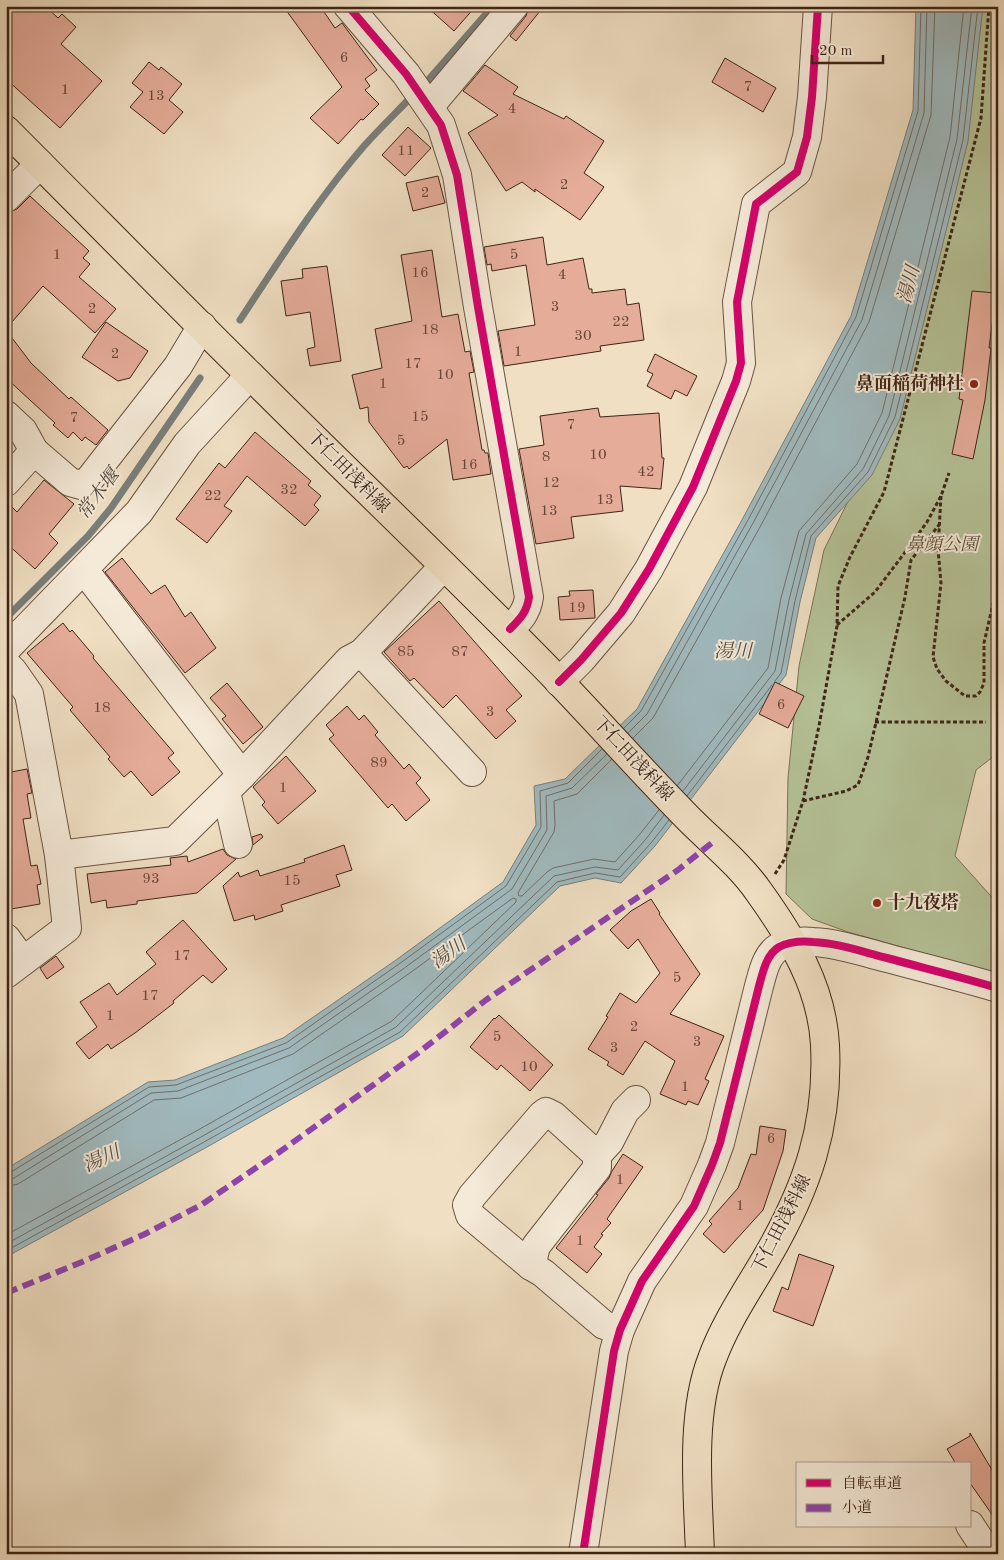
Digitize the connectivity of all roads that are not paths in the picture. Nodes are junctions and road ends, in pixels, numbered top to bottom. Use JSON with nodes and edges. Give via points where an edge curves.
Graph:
{"nodes":[{"id":1,"x":348,"y":6,"type":"edge"},
{"id":2,"x":514,"y":6,"type":"edge"},
{"id":3,"x":818,"y":6,"type":"edge"},
{"id":4,"x":422,"y":97,"type":"junction"},
{"id":5,"x":6,"y":130,"type":"edge"},
{"id":6,"x":40,"y":164,"type":"junction"},
{"id":7,"x":6,"y":198,"type":"edge"},
{"id":8,"x":205,"y":329,"type":"junction"},
{"id":9,"x":245,"y":370,"type":"junction"},
{"id":10,"x":6,"y":415,"type":"edge"},
{"id":11,"x":34,"y":451,"type":"junction"},
{"id":12,"x":6,"y":482,"type":"edge"},
{"id":13,"x":444,"y":566,"type":"junction"},
{"id":14,"x":84,"y":570,"type":"junction"},
{"id":15,"x":510,"y":629,"type":"junction"},
{"id":16,"x":6,"y":649,"type":"edge"},
{"id":17,"x":362,"y":653,"type":"junction"},
{"id":18,"x":6,"y":664,"type":"edge"},
{"id":19,"x":564,"y":687,"type":"junction"},
{"id":20,"x":472,"y":772,"type":"dead end"},
{"id":21,"x":234,"y":783,"type":"junction"},
{"id":22,"x":238,"y":844,"type":"dead end"},
{"id":23,"x":58,"y":855,"type":"junction"},
{"id":24,"x":6,"y":938,"type":"edge"},
{"id":25,"x":792,"y":942,"type":"junction"},
{"id":26,"x":15,"y":967,"type":"edge"},
{"id":27,"x":998,"y":988,"type":"edge"},
{"id":28,"x":636,"y":1100,"type":"dead end"},
{"id":29,"x":596,"y":1155,"type":"junction"},
{"id":30,"x":531,"y":1266,"type":"junction"},
{"id":31,"x":620,"y":1330,"type":"junction"},
{"id":32,"x":972,"y":1528,"type":"edge"},
{"id":33,"x":583,"y":1554,"type":"edge"},
{"id":34,"x":700,"y":1554,"type":"edge"},
{"id":35,"x":990,"y":1554,"type":"edge"}],
"edges":[{"from":1,"to":4,"type":"street"},
{"from":2,"to":4,"type":"street"},
{"from":3,"to":19,"type":"street","via":[[808,129],[797,172],[756,204],[737,302],[741,364],[736,381],[693,487],[649,569],[621,613],[581,660]]},
{"from":4,"to":15,"type":"street","via":[[441,125],[457,175],[529,597],[528,607]]},
{"from":5,"to":6,"type":"main road","name":"下仁田浅科線"},
{"from":6,"to":7,"type":"street"},
{"from":6,"to":8,"type":"main road","name":"下仁田浅科線"},
{"from":8,"to":9,"type":"main road","name":"下仁田浅科線"},
{"from":8,"to":11,"type":"street","via":[[89,480],[81,485],[70,482]]},
{"from":9,"to":13,"type":"main road","name":"下仁田浅科線"},
{"from":9,"to":14,"type":"street","via":[[186,444],[139,512]]},
{"from":10,"to":11,"type":"street","via":[[23,431]]},
{"from":11,"to":12,"type":"street"},
{"from":13,"to":15,"type":"main road","name":"下仁田浅科線"},
{"from":13,"to":17,"type":"street"},
{"from":14,"to":16,"type":"street"},
{"from":14,"to":21,"type":"street"},
{"from":15,"to":19,"type":"main road","name":"下仁田浅科線"},
{"from":17,"to":20,"type":"street"},
{"from":17,"to":21,"type":"street","via":[[349,660]]},
{"from":18,"to":23,"type":"street","via":[[29,694]]},
{"from":19,"to":25,"type":"main road","name":"下仁田浅科線","via":[[757,888]]},
{"from":21,"to":22,"type":"street"},
{"from":21,"to":23,"type":"street","via":[[175,841]]},
{"from":23,"to":26,"type":"street","via":[[66,928]]},
{"from":24,"to":26,"type":"street"},
{"from":25,"to":27,"type":"street","via":[[844,947]]},
{"from":25,"to":31,"type":"street","via":[[772,952],[766,964],[720,1143],[703,1188],[642,1281]]},
{"from":25,"to":34,"type":"main road","name":"下仁田浅科線","via":[[812,979],[822,1016],[825,1078],[820,1127],[798,1197],[711,1360],[704,1385],[698,1438]]},
{"from":28,"to":29,"type":"street","via":[[625,1111],[609,1142]]},
{"from":29,"to":30,"type":"street","via":[[597,1168],[536,1246]]},
{"from":29,"to":30,"type":"street","via":[[546,1112],[472,1196],[467,1205],[470,1215]]},
{"from":30,"to":31,"type":"street","via":[[604,1325]]},
{"from":31,"to":33,"type":"street"},
{"from":32,"to":35,"type":"street"}]}
